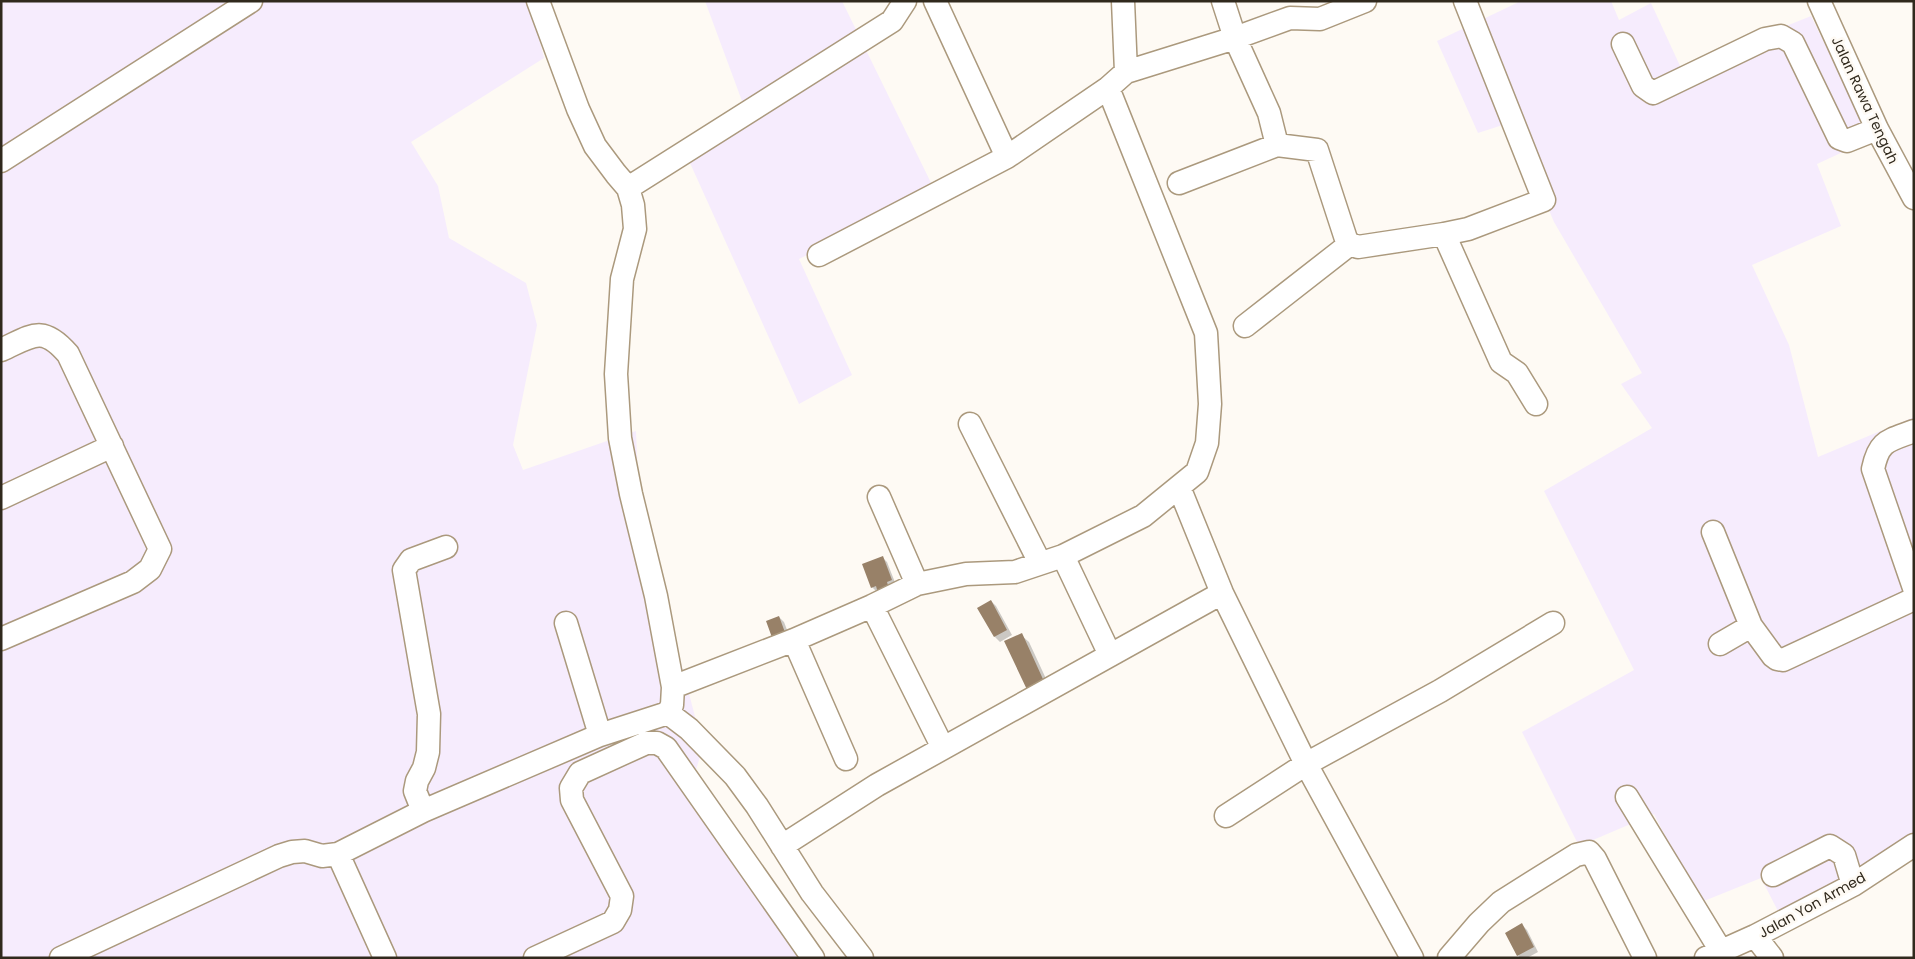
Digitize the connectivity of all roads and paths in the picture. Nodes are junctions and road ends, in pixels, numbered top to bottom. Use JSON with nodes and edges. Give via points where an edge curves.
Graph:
{"nodes":[{"id":1,"x":251,"y":1,"type":"edge"},
{"id":2,"x":905,"y":1,"type":"edge"},
{"id":3,"x":935,"y":1,"type":"edge"},
{"id":4,"x":1123,"y":1,"type":"edge"},
{"id":5,"x":1223,"y":1,"type":"edge"},
{"id":6,"x":1365,"y":1,"type":"edge"},
{"id":7,"x":1465,"y":1,"type":"edge"},
{"id":8,"x":1819,"y":1,"type":"edge"},
{"id":9,"x":538,"y":2,"type":"edge"},
{"id":10,"x":1235,"y":38,"type":"junction"},
{"id":11,"x":1623,"y":44,"type":"dead end"},
{"id":12,"x":1126,"y":72,"type":"junction"},
{"id":13,"x":1108,"y":88,"type":"junction"},
{"id":14,"x":1877,"y":129,"type":"junction"},
{"id":15,"x":1277,"y":144,"type":"junction"},
{"id":16,"x":1007,"y":158,"type":"junction"},
{"id":17,"x":1,"y":161,"type":"edge"},
{"id":18,"x":1179,"y":183,"type":"dead end"},
{"id":19,"x":628,"y":188,"type":"junction"},
{"id":20,"x":1914,"y":198,"type":"edge"},
{"id":21,"x":1444,"y":234,"type":"junction"},
{"id":22,"x":1350,"y":244,"type":"junction"},
{"id":23,"x":818,"y":254,"type":"dead end"},
{"id":24,"x":1245,"y":326,"type":"dead end"},
{"id":25,"x":1,"y":350,"type":"edge"},
{"id":26,"x":1536,"y":404,"type":"dead end"},
{"id":27,"x":970,"y":424,"type":"dead end"},
{"id":28,"x":1914,"y":431,"type":"edge"},
{"id":29,"x":112,"y":446,"type":"junction"},
{"id":30,"x":1179,"y":487,"type":"junction"},
{"id":31,"x":1,"y":498,"type":"edge"},
{"id":32,"x":879,"y":498,"type":"dead end"},
{"id":33,"x":1713,"y":532,"type":"dead end"},
{"id":34,"x":446,"y":547,"type":"dead end"},
{"id":35,"x":1063,"y":556,"type":"junction"},
{"id":36,"x":1040,"y":563,"type":"junction"},
{"id":37,"x":917,"y":584,"type":"junction"},
{"id":38,"x":1914,"y":588,"type":"edge"},
{"id":39,"x":1222,"y":593,"type":"junction"},
{"id":40,"x":1914,"y":598,"type":"edge"},
{"id":41,"x":872,"y":606,"type":"junction"},
{"id":42,"x":566,"y":623,"type":"dead end"},
{"id":43,"x":1553,"y":623,"type":"dead end"},
{"id":44,"x":1751,"y":626,"type":"junction"},
{"id":45,"x":1,"y":639,"type":"edge"},
{"id":46,"x":794,"y":640,"type":"junction"},
{"id":47,"x":1720,"y":644,"type":"dead end"},
{"id":48,"x":1110,"y":655,"type":"junction"},
{"id":49,"x":673,"y":687,"type":"junction"},
{"id":50,"x":668,"y":713,"type":"junction"},
{"id":51,"x":600,"y":735,"type":"junction"},
{"id":52,"x":943,"y":748,"type":"junction"},
{"id":53,"x":846,"y":759,"type":"dead end"},
{"id":54,"x":1306,"y":764,"type":"junction"},
{"id":55,"x":1627,"y":797,"type":"dead end"},
{"id":56,"x":423,"y":811,"type":"junction"},
{"id":57,"x":1226,"y":816,"type":"dead end"},
{"id":58,"x":1914,"y":845,"type":"edge"},
{"id":59,"x":782,"y":846,"type":"junction"},
{"id":60,"x":338,"y":854,"type":"junction"},
{"id":61,"x":1773,"y":875,"type":"dead end"},
{"id":62,"x":1853,"y":884,"type":"junction"},
{"id":63,"x":1755,"y":936,"type":"junction"},
{"id":64,"x":1714,"y":954,"type":"edge"},
{"id":65,"x":60,"y":958,"type":"edge"},
{"id":66,"x":385,"y":958,"type":"edge"},
{"id":67,"x":535,"y":958,"type":"edge"},
{"id":68,"x":814,"y":958,"type":"edge"},
{"id":69,"x":862,"y":958,"type":"edge"},
{"id":70,"x":1412,"y":958,"type":"edge"},
{"id":71,"x":1449,"y":958,"type":"edge"},
{"id":72,"x":1645,"y":958,"type":"edge"},
{"id":73,"x":1772,"y":958,"type":"edge"}],
"edges":[{"from":1,"to":17,"type":"street"},
{"from":2,"to":19,"type":"street","via":[[892,21]]},
{"from":3,"to":16,"type":"street"},
{"from":4,"to":12,"type":"street"},
{"from":5,"to":10,"type":"street"},
{"from":6,"to":10,"type":"street","via":[[1320,19],[1290,18]]},
{"from":7,"to":21,"type":"street","via":[[1544,200],[1468,229]]},
{"from":8,"to":14,"type":"street","name":"Jalan Rawa Tengah"},
{"from":9,"to":19,"type":"street","via":[[595,146]]},
{"from":10,"to":12,"type":"street"},
{"from":10,"to":15,"type":"street","via":[[1269,113]]},
{"from":11,"to":14,"type":"street","via":[[1643,86],[1653,93],[1765,39],[1781,36],[1793,43],[1839,138],[1847,141]]},
{"from":12,"to":13,"type":"street"},
{"from":13,"to":16,"type":"street"},
{"from":13,"to":30,"type":"street","via":[[1206,333],[1210,404],[1207,443],[1197,472]]},
{"from":14,"to":20,"type":"street","name":"Jalan Rawa Tengah"},
{"from":15,"to":18,"type":"street"},
{"from":15,"to":22,"type":"street","via":[[1317,150]]},
{"from":16,"to":23,"type":"street"},
{"from":19,"to":49,"type":"street","via":[[635,229],[622,279],[616,374],[620,438]]},
{"from":21,"to":22,"type":"street","via":[[1358,247]]},
{"from":21,"to":26,"type":"street","via":[[1501,362],[1518,373]]},
{"from":22,"to":24,"type":"street"},
{"from":25,"to":29,"type":"street","via":[[36,334],[57,342],[68,354]]},
{"from":27,"to":36,"type":"street"},
{"from":28,"to":38,"type":"street","via":[[1883,443],[1873,469]]},
{"from":29,"to":31,"type":"street"},
{"from":29,"to":45,"type":"street","via":[[160,549],[150,569],[133,582]]},
{"from":30,"to":35,"type":"street","via":[[1143,516]]},
{"from":30,"to":39,"type":"street"},
{"from":32,"to":37,"type":"street"},
{"from":33,"to":44,"type":"street"},
{"from":34,"to":56,"type":"street","via":[[411,560],[404,570],[429,714],[428,752],[415,791]]},
{"from":35,"to":36,"type":"street"},
{"from":35,"to":48,"type":"street"},
{"from":36,"to":37,"type":"street","via":[[1015,572],[966,574]]},
{"from":37,"to":41,"type":"street"},
{"from":39,"to":48,"type":"street"},
{"from":39,"to":54,"type":"street"},
{"from":40,"to":44,"type":"street","via":[[1783,660],[1773,656]]},
{"from":41,"to":46,"type":"street"},
{"from":41,"to":52,"type":"street"},
{"from":42,"to":51,"type":"street"},
{"from":43,"to":54,"type":"street","via":[[1440,691]]},
{"from":44,"to":47,"type":"street"},
{"from":46,"to":49,"type":"street"},
{"from":46,"to":53,"type":"street"},
{"from":48,"to":52,"type":"street"},
{"from":49,"to":50,"type":"street"},
{"from":50,"to":51,"type":"street"},
{"from":50,"to":59,"type":"street","via":[[689,729],[735,776]]},
{"from":51,"to":56,"type":"street"},
{"from":52,"to":59,"type":"street","via":[[877,785]]},
{"from":54,"to":57,"type":"street"},
{"from":54,"to":70,"type":"street"},
{"from":55,"to":64,"type":"street"},
{"from":56,"to":60,"type":"street"},
{"from":58,"to":62,"type":"street","name":"Jalan Yon Armed"},
{"from":59,"to":69,"type":"street","via":[[812,893]]},
{"from":60,"to":65,"type":"street","via":[[322,856],[305,851],[279,856]]},
{"from":60,"to":66,"type":"street"},
{"from":61,"to":62,"type":"street","via":[[1830,846],[1844,855]]},
{"from":62,"to":63,"type":"street","name":"Jalan Yon Armed"},
{"from":63,"to":64,"type":"street","name":"Jalan Yon Armed"},
{"from":63,"to":73,"type":"street"},
{"from":67,"to":68,"type":"street","via":[[612,922],[620,910],[622,896],[572,800],[571,788],[580,773],[646,743],[657,743],[666,748]]},
{"from":71,"to":72,"type":"street","via":[[1501,902],[1576,855],[1589,852]]}]}
